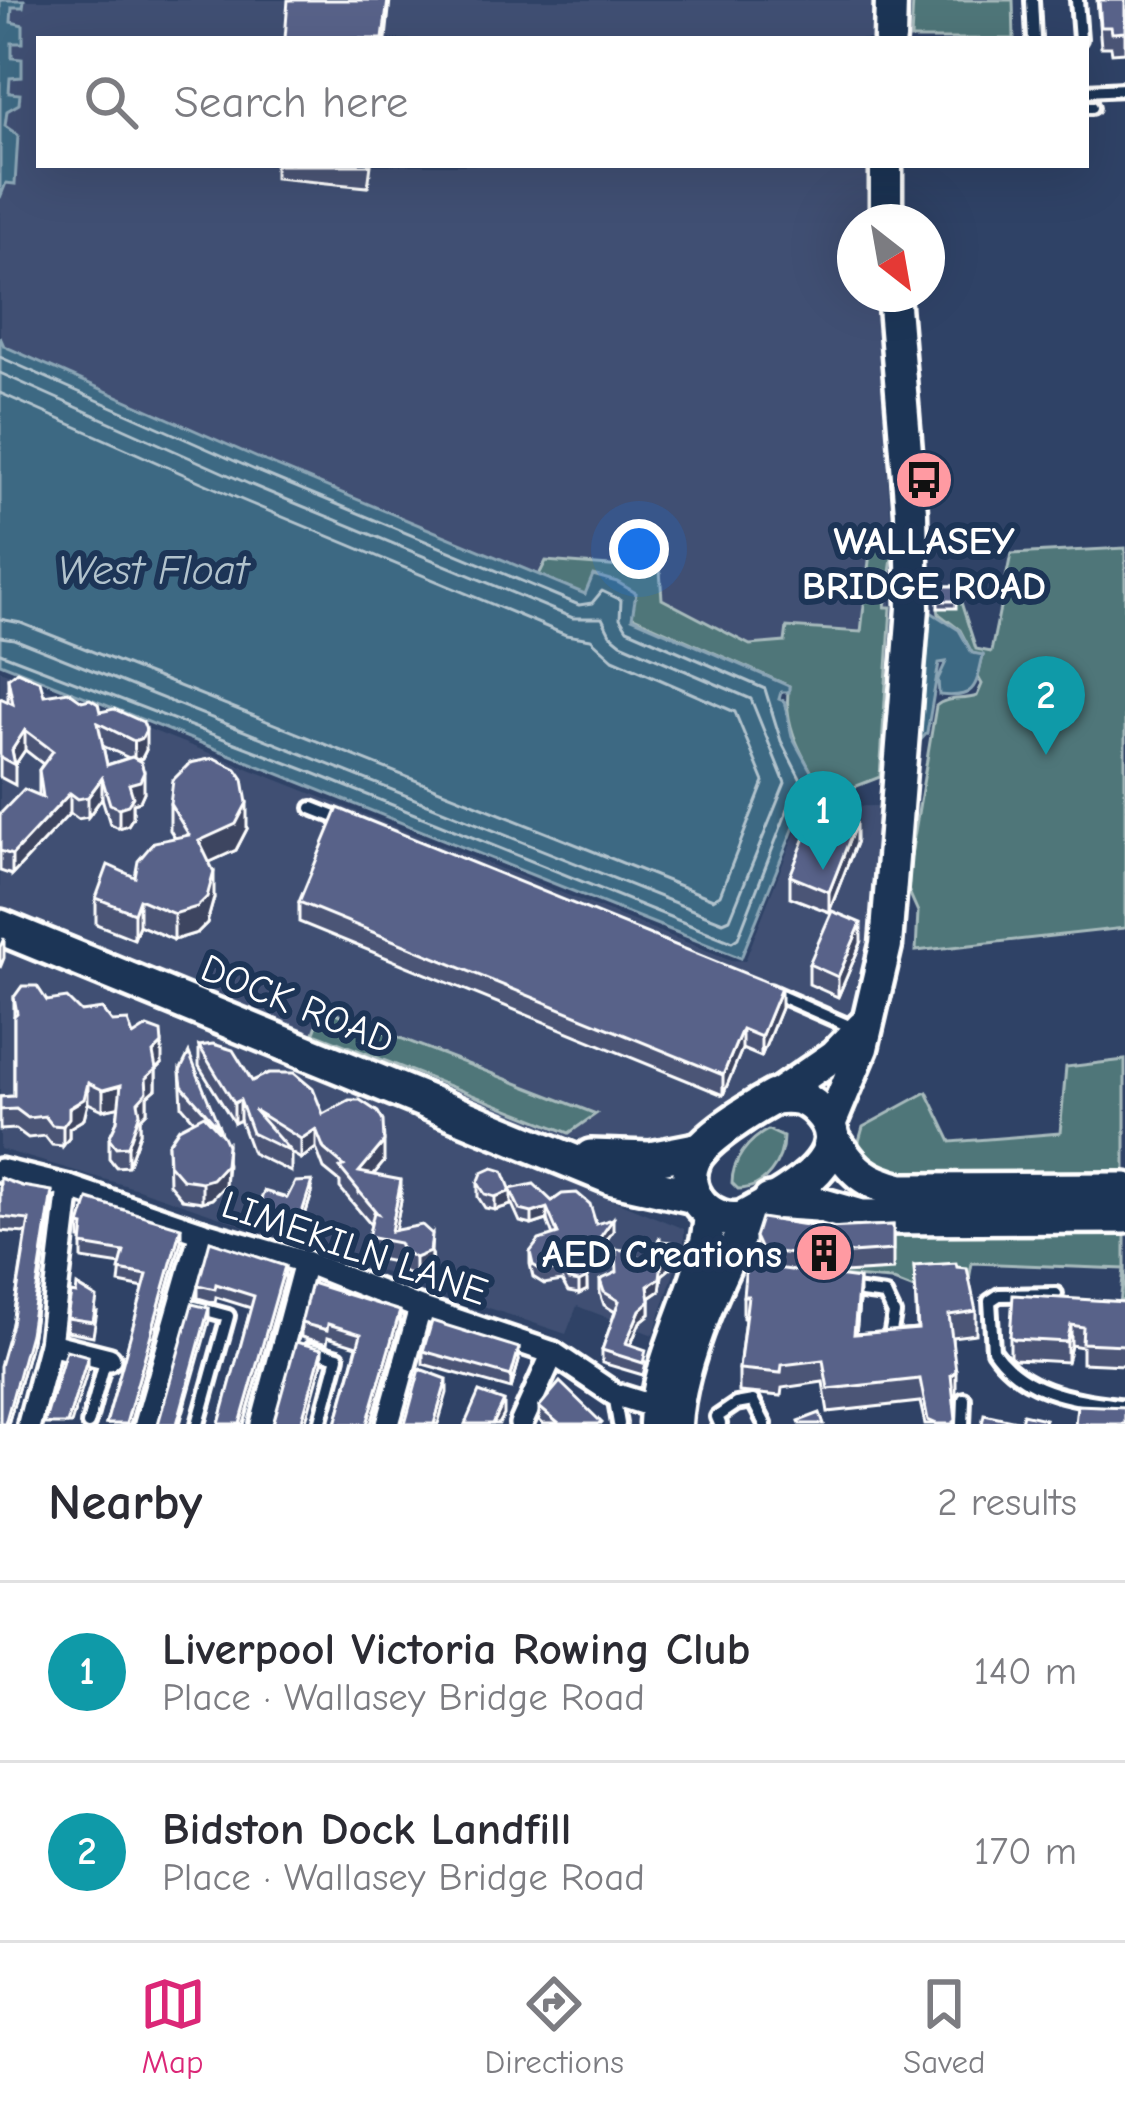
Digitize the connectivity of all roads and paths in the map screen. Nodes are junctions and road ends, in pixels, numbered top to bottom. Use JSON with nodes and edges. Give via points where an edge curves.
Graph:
{"nodes":[{"id":1,"x":891,"y":0,"type":"edge"},
{"id":2,"x":1032,"y":0,"type":"edge"},
{"id":3,"x":1077,"y":0,"type":"edge"},
{"id":4,"x":890,"y":36,"type":"edge"},
{"id":5,"x":1034,"y":36,"type":"edge"},
{"id":6,"x":1080,"y":36,"type":"edge"},
{"id":7,"x":1125,"y":89,"type":"edge"},
{"id":8,"x":1089,"y":92,"type":"edge"},
{"id":9,"x":886,"y":168,"type":"edge"},
{"id":10,"x":886,"y":204,"type":"edge"},
{"id":11,"x":894,"y":312,"type":"edge"},
{"id":12,"x":312,"y":808,"type":"dead end"},
{"id":13,"x":356,"y":825,"type":"edge"},
{"id":14,"x":0,"y":927,"type":"edge"},
{"id":15,"x":763,"y":988,"type":"edge"},
{"id":16,"x":864,"y":1024,"type":"junction"},
{"id":17,"x":774,"y":1097,"type":"junction"},
{"id":18,"x":830,"y":1133,"type":"junction"},
{"id":19,"x":701,"y":1150,"type":"junction"},
{"id":20,"x":565,"y":1156,"type":"junction"},
{"id":21,"x":0,"y":1170,"type":"edge"},
{"id":22,"x":69,"y":1187,"type":"junction"},
{"id":23,"x":1125,"y":1190,"type":"edge"},
{"id":24,"x":702,"y":1205,"type":"junction"},
{"id":25,"x":762,"y":1207,"type":"junction"},
{"id":26,"x":1125,"y":1216,"type":"edge"},
{"id":27,"x":201,"y":1232,"type":"junction"},
{"id":28,"x":305,"y":1262,"type":"junction"},
{"id":29,"x":842,"y":1289,"type":"edge"},
{"id":30,"x":1056,"y":1294,"type":"edge"},
{"id":31,"x":181,"y":1304,"type":"junction"},
{"id":32,"x":420,"y":1308,"type":"junction"},
{"id":33,"x":890,"y":1337,"type":"edge"},
{"id":34,"x":284,"y":1342,"type":"junction"},
{"id":35,"x":50,"y":1344,"type":"junction"},
{"id":36,"x":553,"y":1353,"type":"junction"},
{"id":37,"x":108,"y":1359,"type":"joint"},
{"id":38,"x":614,"y":1394,"type":"junction"},
{"id":39,"x":964,"y":1399,"type":"dead end"},
{"id":40,"x":1125,"y":1406,"type":"edge"},
{"id":41,"x":666,"y":1417,"type":"edge"},
{"id":42,"x":28,"y":1424,"type":"edge"},
{"id":43,"x":88,"y":1424,"type":"edge"},
{"id":44,"x":146,"y":1424,"type":"edge"},
{"id":45,"x":198,"y":1424,"type":"edge"},
{"id":46,"x":262,"y":1424,"type":"edge"},
{"id":47,"x":320,"y":1424,"type":"edge"},
{"id":48,"x":388,"y":1424,"type":"edge"},
{"id":49,"x":521,"y":1424,"type":"edge"},
{"id":50,"x":619,"y":1424,"type":"edge"},
{"id":51,"x":720,"y":1424,"type":"edge"},
{"id":52,"x":765,"y":1424,"type":"edge"},
{"id":53,"x":963,"y":1424,"type":"edge"}],
"edges":[{"from":1,"to":4,"type":"main road"},
{"from":2,"to":5,"type":"lane"},
{"from":3,"to":6,"type":"lane"},
{"from":7,"to":8,"type":"lane"},
{"from":9,"to":10,"type":"main road"},
{"from":11,"to":16,"type":"main road","via":[[914,608],[886,945]]},
{"from":12,"to":13,"type":"lane"},
{"from":14,"to":20,"type":"highway","name":"DOCK ROAD"},
{"from":15,"to":16,"type":"lane"},
{"from":16,"to":17,"type":"main road"},
{"from":16,"to":18,"type":"main road"},
{"from":17,"to":18,"type":"highway","via":[[799,1096],[823,1114]]},
{"from":17,"to":19,"type":"highway"},
{"from":18,"to":23,"type":"highway","via":[[872,1184],[902,1191]]},
{"from":18,"to":25,"type":"highway","via":[[815,1173]]},
{"from":19,"to":20,"type":"highway","name":"DOCK ROAD","via":[[650,1159]]},
{"from":19,"to":24,"type":"highway","via":[[690,1173]]},
{"from":20,"to":24,"type":"highway","name":"DOCK ROAD"},
{"from":21,"to":22,"type":"street","name":"LIMEKILN LANE"},
{"from":22,"to":27,"type":"street","name":"LIMEKILN LANE"},
{"from":22,"to":35,"type":"street"},
{"from":24,"to":25,"type":"highway","via":[[731,1222]]},
{"from":24,"to":41,"type":"main road","via":[[707,1250]]},
{"from":25,"to":26,"type":"highway","via":[[817,1204],[862,1217]]},
{"from":25,"to":41,"type":"main road"},
{"from":27,"to":28,"type":"street","name":"LIMEKILN LANE"},
{"from":27,"to":31,"type":"street"},
{"from":28,"to":32,"type":"street","name":"LIMEKILN LANE"},
{"from":28,"to":34,"type":"street"},
{"from":29,"to":33,"type":"lane","via":[[885,1295],[894,1314]]},
{"from":30,"to":40,"type":"lane","via":[[990,1301],[993,1350],[1023,1382]]},
{"from":31,"to":44,"type":"street"},
{"from":31,"to":45,"type":"lane","via":[[227,1316]]},
{"from":32,"to":36,"type":"street","name":"LIMEKILN LANE"},
{"from":32,"to":48,"type":"street"},
{"from":34,"to":46,"type":"street"},
{"from":34,"to":47,"type":"lane","via":[[338,1357]]},
{"from":35,"to":37,"type":"street"},
{"from":35,"to":42,"type":"street"},
{"from":36,"to":38,"type":"street","name":"LIMEKILN LANE"},
{"from":36,"to":49,"type":"street"},
{"from":37,"to":43,"type":"lane"},
{"from":38,"to":41,"type":"street","name":"LIMEKILN LANE"},
{"from":38,"to":50,"type":"lane"},
{"from":39,"to":53,"type":"lane"},
{"from":51,"to":52,"type":"lane","via":[[717,1417],[753,1401]]}]}
